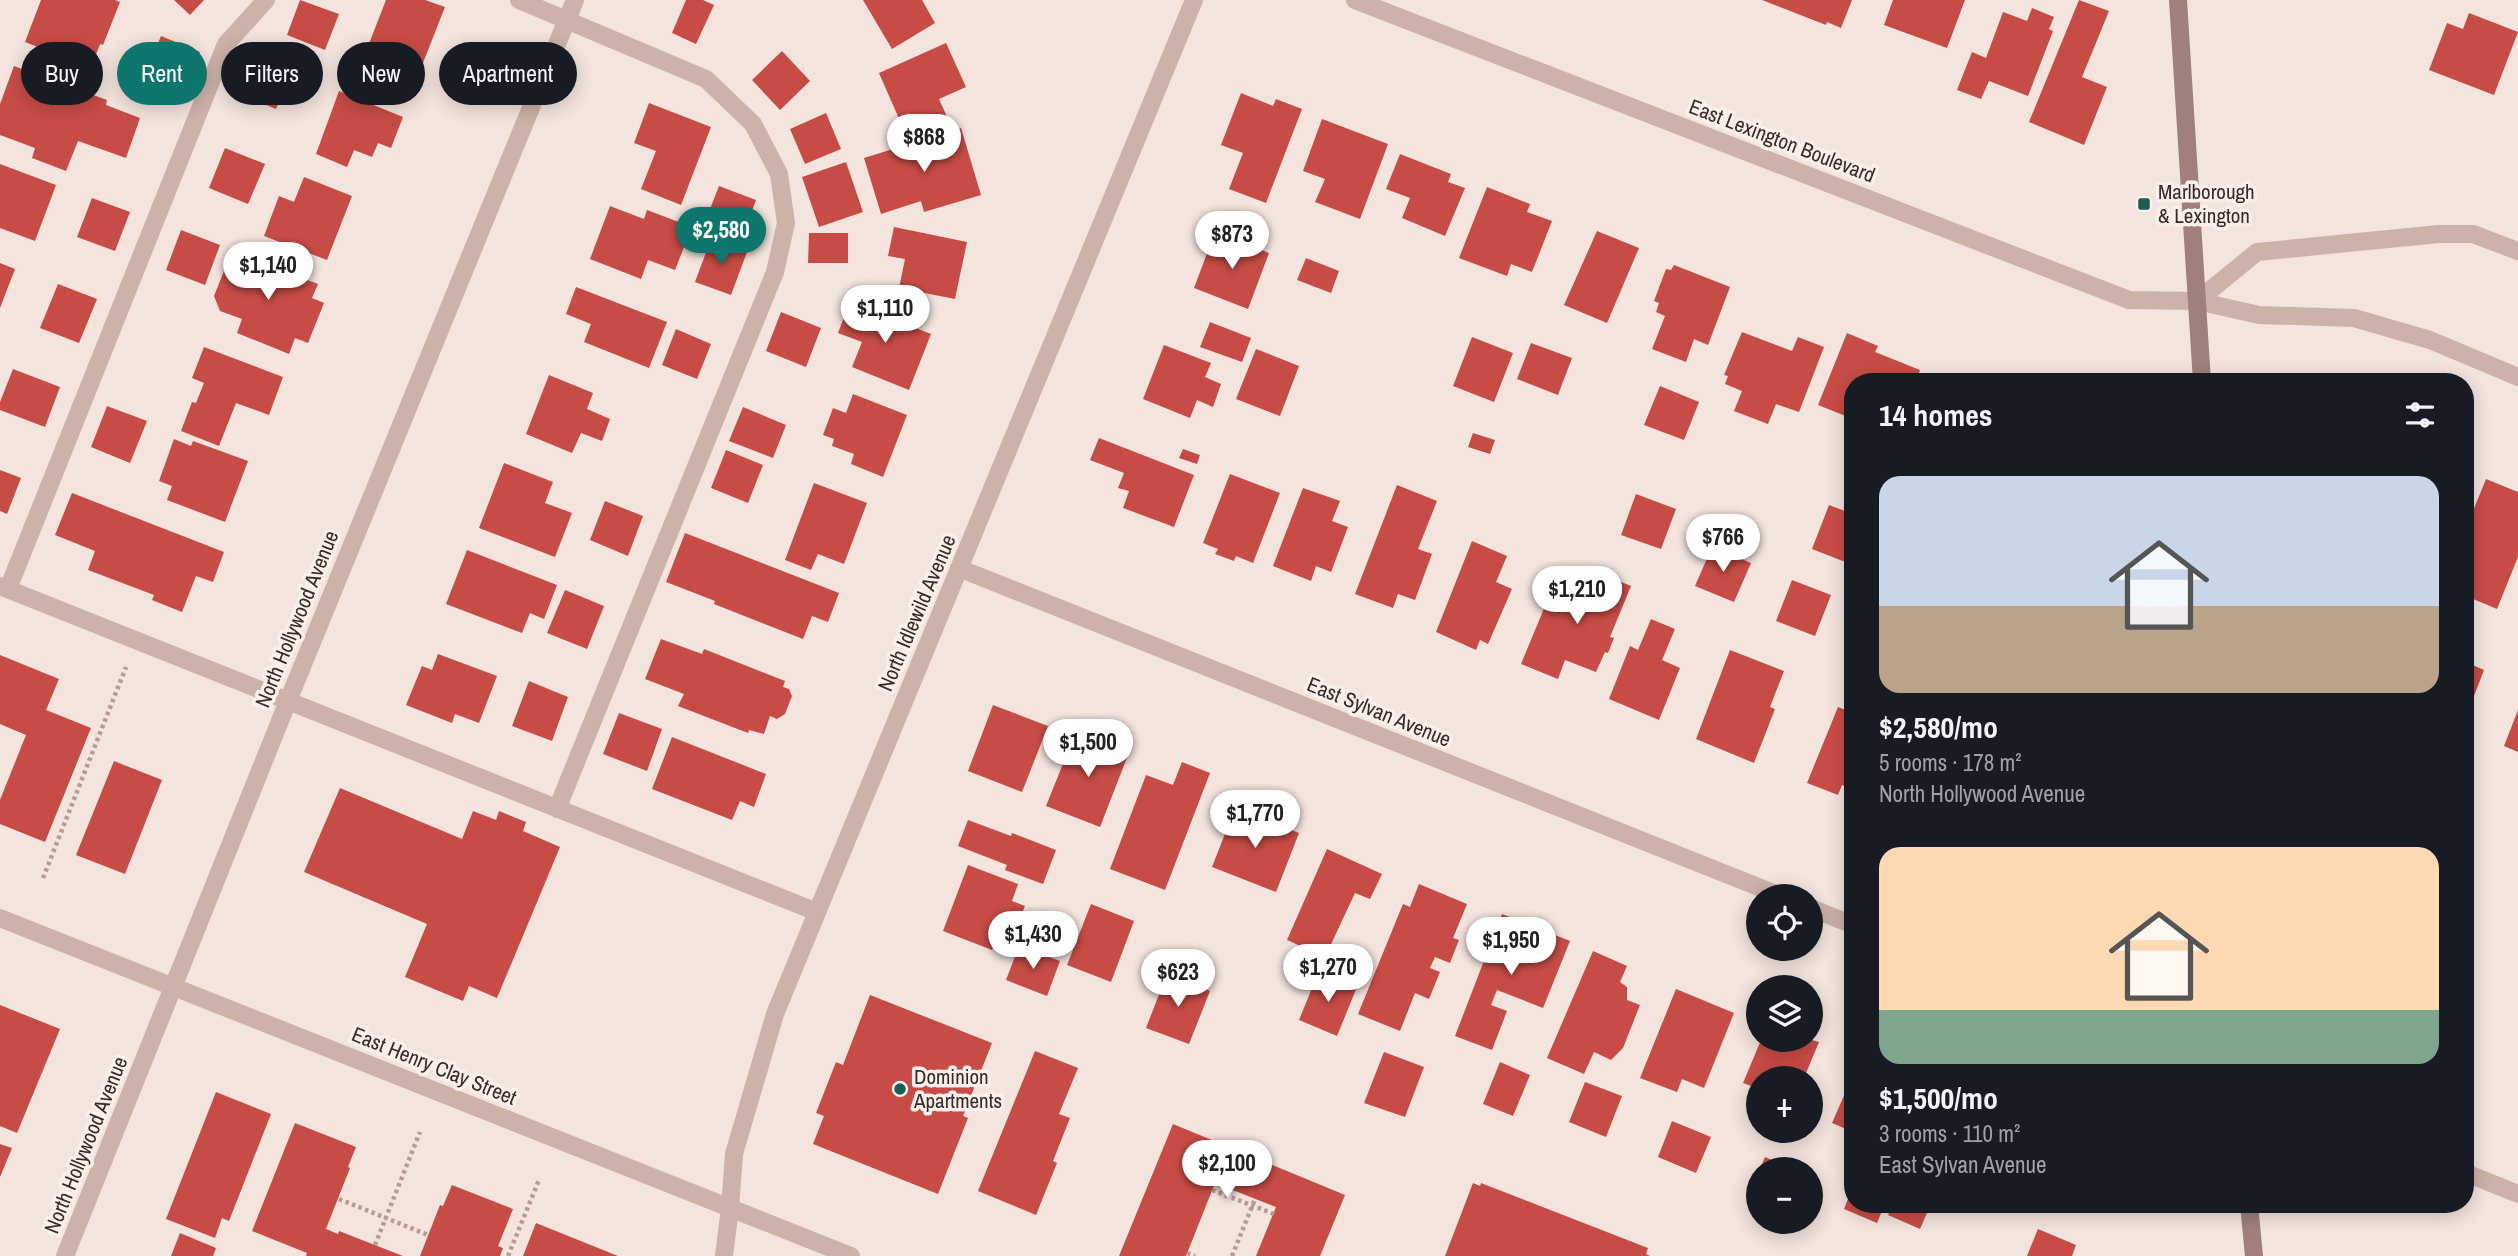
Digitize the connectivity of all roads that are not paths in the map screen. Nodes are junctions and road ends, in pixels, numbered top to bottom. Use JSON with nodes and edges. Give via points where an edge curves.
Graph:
{"nodes":[{"id":1,"x":266,"y":0,"type":"edge"},
{"id":2,"x":519,"y":0,"type":"edge"},
{"id":3,"x":575,"y":0,"type":"edge"},
{"id":4,"x":1194,"y":0,"type":"edge"},
{"id":5,"x":1354,"y":0,"type":"edge"},
{"id":6,"x":2178,"y":0,"type":"edge"},
{"id":7,"x":566,"y":21,"type":"junction"},
{"id":8,"x":2518,"y":251,"type":"edge"},
{"id":9,"x":2197,"y":301,"type":"junction"},
{"id":10,"x":2201,"y":373,"type":"edge"},
{"id":11,"x":2518,"y":377,"type":"edge"},
{"id":12,"x":961,"y":569,"type":"junction"},
{"id":13,"x":4,"y":587,"type":"edge"},
{"id":14,"x":288,"y":701,"type":"junction"},
{"id":15,"x":557,"y":808,"type":"junction"},
{"id":16,"x":1751,"y":884,"type":"edge"},
{"id":17,"x":817,"y":912,"type":"junction"},
{"id":18,"x":1823,"y":913,"type":"edge"},
{"id":19,"x":0,"y":918,"type":"edge"},
{"id":20,"x":1844,"y":921,"type":"edge"},
{"id":21,"x":174,"y":987,"type":"junction"},
{"id":22,"x":2474,"y":1176,"type":"edge"},
{"id":23,"x":2518,"y":1194,"type":"edge"},
{"id":24,"x":730,"y":1208,"type":"junction"},
{"id":25,"x":2250,"y":1213,"type":"edge"},
{"id":26,"x":65,"y":1256,"type":"edge"},
{"id":27,"x":724,"y":1256,"type":"edge"},
{"id":28,"x":851,"y":1256,"type":"edge"},
{"id":29,"x":2254,"y":1256,"type":"edge"}],
"edges":[{"from":1,"to":13,"type":"street","via":[[226,44]]},
{"from":2,"to":7,"type":"street"},
{"from":3,"to":7,"type":"street","name":"North Hollywood Avenue"},
{"from":4,"to":12,"type":"street","name":"North Idlewild Avenue"},
{"from":5,"to":9,"type":"street","name":"East Lexington Boulevard","via":[[2129,300]]},
{"from":6,"to":9,"type":"street"},
{"from":7,"to":14,"type":"street","name":"North Hollywood Avenue"},
{"from":7,"to":15,"type":"street","via":[[706,79],[754,124],[779,174],[786,223],[775,272]]},
{"from":8,"to":9,"type":"street","via":[[2473,234],[2257,251]]},
{"from":9,"to":10,"type":"street"},
{"from":9,"to":11,"type":"street","name":"East Lexington Boulevard","via":[[2259,315],[2354,318],[2430,340]]},
{"from":12,"to":16,"type":"street","name":"East Sylvan Avenue"},
{"from":12,"to":17,"type":"street","name":"North Idlewild Avenue"},
{"from":13,"to":14,"type":"street"},
{"from":14,"to":15,"type":"street"},
{"from":14,"to":21,"type":"street","name":"North Hollywood Avenue"},
{"from":15,"to":17,"type":"street"},
{"from":17,"to":24,"type":"street","name":"North Idlewild Avenue","via":[[775,1014],[737,1142]]},
{"from":18,"to":20,"type":"street"},
{"from":19,"to":21,"type":"street","name":"East Henry Clay Street"},
{"from":21,"to":24,"type":"street","name":"East Henry Clay Street"},
{"from":21,"to":26,"type":"street","name":"North Hollywood Avenue"},
{"from":22,"to":23,"type":"street"},
{"from":24,"to":27,"type":"street","name":"North Idlewild Avenue"},
{"from":24,"to":28,"type":"street","name":"East Henry Clay Street"},
{"from":25,"to":29,"type":"street"}]}
